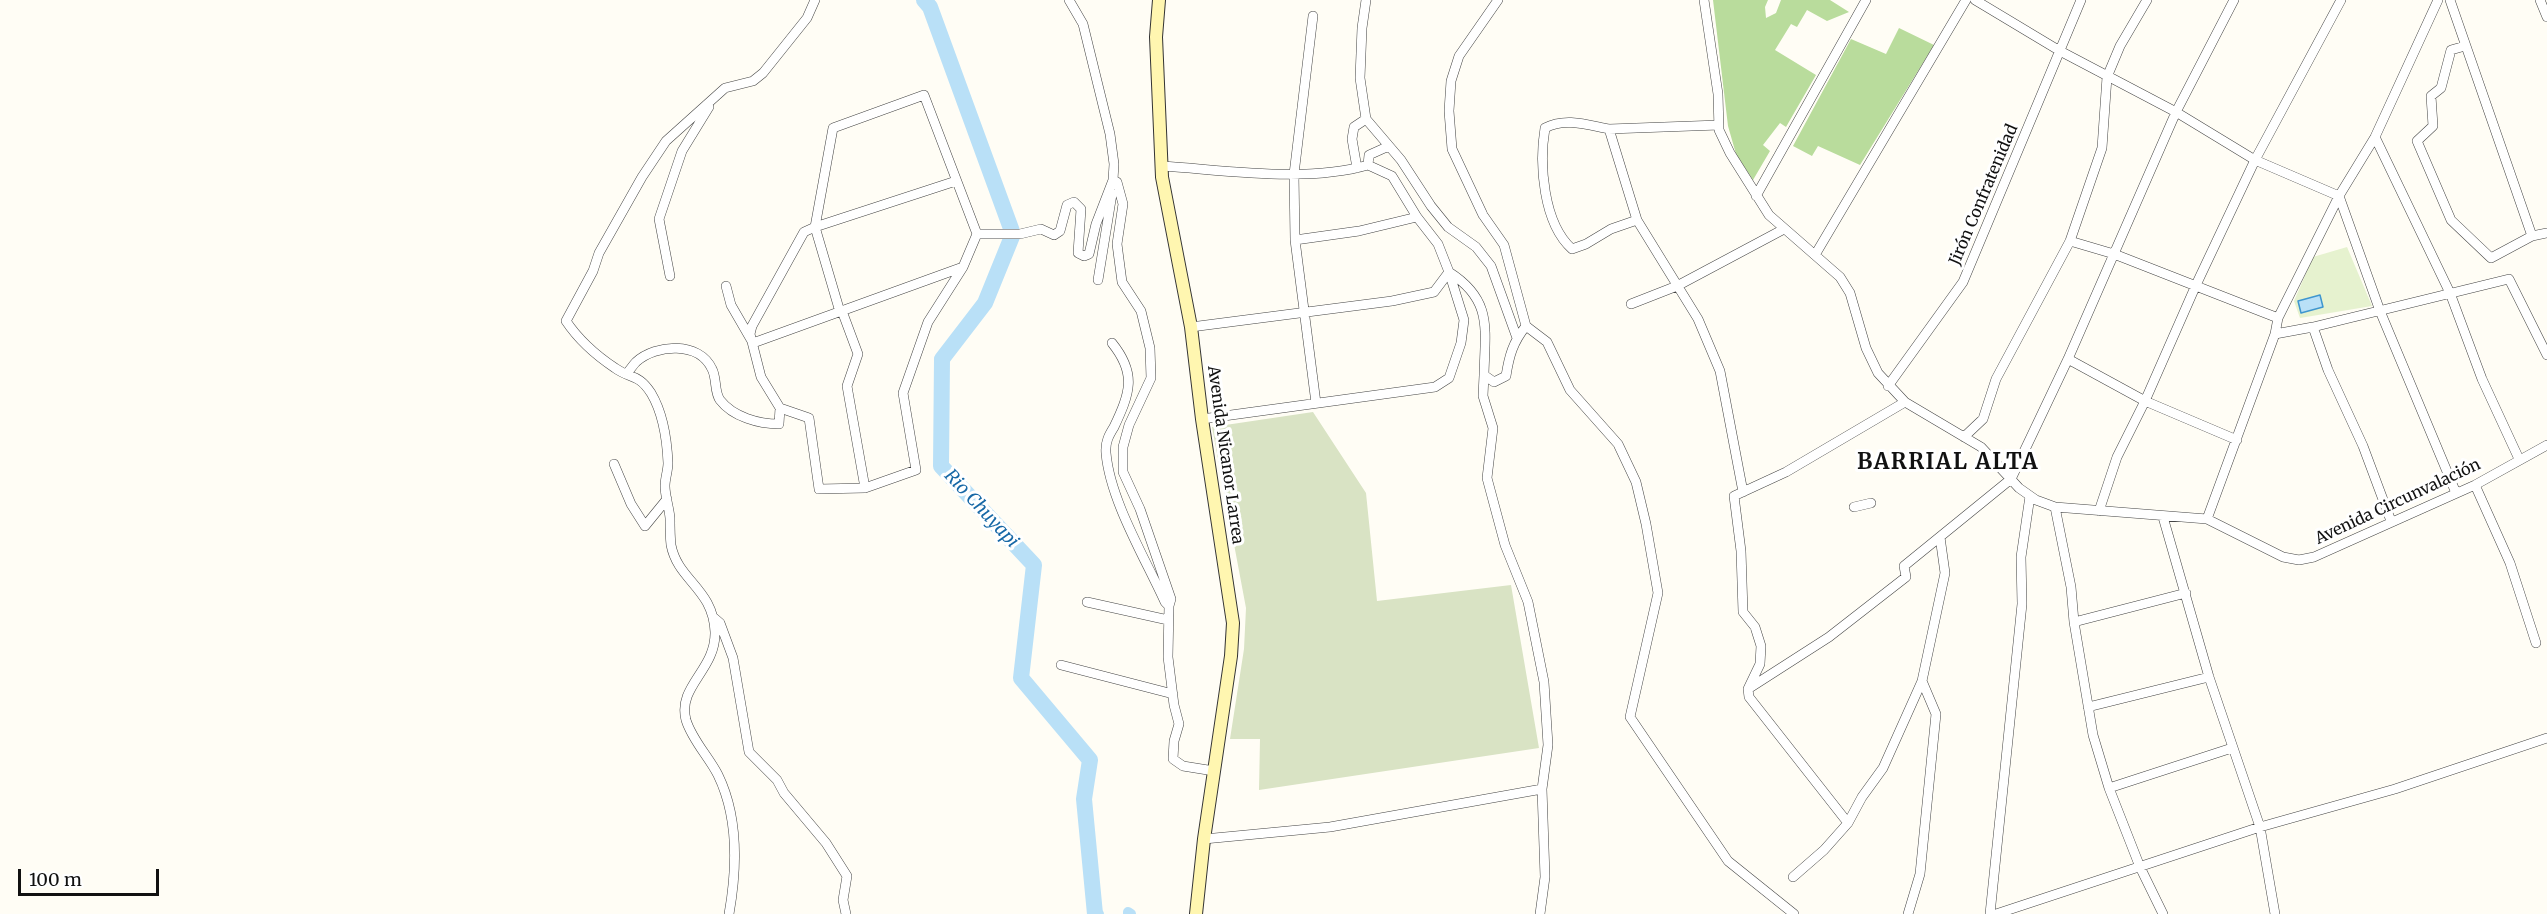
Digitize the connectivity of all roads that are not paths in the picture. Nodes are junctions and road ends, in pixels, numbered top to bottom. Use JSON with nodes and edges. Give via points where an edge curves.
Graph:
{"nodes":[{"id":1,"x":814,"y":0,"type":"edge"},
{"id":2,"x":1069,"y":0,"type":"edge"},
{"id":3,"x":1159,"y":0,"type":"edge"},
{"id":4,"x":1366,"y":0,"type":"edge"},
{"id":5,"x":1498,"y":0,"type":"edge"},
{"id":6,"x":1704,"y":0,"type":"edge"},
{"id":7,"x":1866,"y":0,"type":"edge"},
{"id":8,"x":1966,"y":0,"type":"edge"},
{"id":9,"x":1975,"y":0,"type":"edge"},
{"id":10,"x":2080,"y":0,"type":"edge"},
{"id":11,"x":2147,"y":0,"type":"edge"},
{"id":12,"x":2234,"y":0,"type":"edge"},
{"id":13,"x":2341,"y":0,"type":"edge"},
{"id":14,"x":2438,"y":0,"type":"edge"},
{"id":15,"x":2450,"y":0,"type":"edge"},
{"id":16,"x":2540,"y":0,"type":"edge"},
{"id":17,"x":1313,"y":16,"type":"dead end"},
{"id":18,"x":2547,"y":17,"type":"edge"},
{"id":19,"x":2466,"y":46,"type":"junction"},
{"id":20,"x":2060,"y":51,"type":"junction"},
{"id":21,"x":2107,"y":77,"type":"junction"},
{"id":22,"x":716,"y":97,"type":"junction"},
{"id":23,"x":2176,"y":112,"type":"junction"},
{"id":24,"x":1366,"y":119,"type":"junction"},
{"id":25,"x":1719,"y":125,"type":"junction"},
{"id":26,"x":1610,"y":129,"type":"junction"},
{"id":27,"x":2375,"y":137,"type":"junction"},
{"id":28,"x":1389,"y":146,"type":"junction"},
{"id":29,"x":2255,"y":160,"type":"junction"},
{"id":30,"x":1368,"y":165,"type":"junction"},
{"id":31,"x":1162,"y":166,"type":"junction"},
{"id":32,"x":1357,"y":168,"type":"junction"},
{"id":33,"x":1294,"y":174,"type":"junction"},
{"id":34,"x":1113,"y":180,"type":"junction"},
{"id":35,"x":956,"y":181,"type":"junction"},
{"id":36,"x":1756,"y":196,"type":"junction"},
{"id":37,"x":2339,"y":196,"type":"junction"},
{"id":38,"x":1417,"y":217,"type":"junction"},
{"id":39,"x":1637,"y":220,"type":"junction"},
{"id":40,"x":815,"y":226,"type":"junction"},
{"id":41,"x":1784,"y":229,"type":"junction"},
{"id":42,"x":2547,"y":233,"type":"edge"},
{"id":43,"x":977,"y":234,"type":"junction"},
{"id":44,"x":2532,"y":236,"type":"junction"},
{"id":45,"x":1296,"y":240,"type":"junction"},
{"id":46,"x":2070,"y":241,"type":"junction"},
{"id":47,"x":2114,"y":254,"type":"junction"},
{"id":48,"x":1815,"y":255,"type":"junction"},
{"id":49,"x":963,"y":267,"type":"junction"},
{"id":50,"x":1449,"y":272,"type":"junction"},
{"id":51,"x":670,"y":276,"type":"dead end"},
{"id":52,"x":1098,"y":280,"type":"dead end"},
{"id":53,"x":2196,"y":285,"type":"junction"},
{"id":54,"x":726,"y":286,"type":"dead end"},
{"id":55,"x":1677,"y":286,"type":"junction"},
{"id":56,"x":2450,"y":293,"type":"junction"},
{"id":57,"x":1631,"y":304,"type":"dead end"},
{"id":58,"x":2380,"y":310,"type":"junction"},
{"id":59,"x":841,"y":311,"type":"junction"},
{"id":60,"x":1303,"y":312,"type":"junction"},
{"id":61,"x":2278,"y":318,"type":"junction"},
{"id":62,"x":1526,"y":326,"type":"junction"},
{"id":63,"x":1191,"y":327,"type":"junction"},
{"id":64,"x":2313,"y":327,"type":"junction"},
{"id":65,"x":2275,"y":334,"type":"junction"},
{"id":66,"x":1517,"y":338,"type":"junction"},
{"id":67,"x":753,"y":343,"type":"junction"},
{"id":68,"x":1112,"y":343,"type":"dead end"},
{"id":69,"x":2547,"y":355,"type":"edge"},
{"id":70,"x":2068,"y":359,"type":"junction"},
{"id":71,"x":627,"y":373,"type":"junction"},
{"id":72,"x":1484,"y":375,"type":"junction"},
{"id":73,"x":1888,"y":386,"type":"junction"},
{"id":74,"x":2145,"y":401,"type":"junction"},
{"id":75,"x":1905,"y":402,"type":"junction"},
{"id":76,"x":1316,"y":403,"type":"junction"},
{"id":77,"x":780,"y":408,"type":"junction"},
{"id":78,"x":1202,"y":419,"type":"junction"},
{"id":79,"x":1964,"y":436,"type":"junction"},
{"id":80,"x":2237,"y":440,"type":"junction"},
{"id":81,"x":2547,"y":445,"type":"edge"},
{"id":82,"x":2519,"y":459,"type":"junction"},
{"id":83,"x":614,"y":464,"type":"dead end"},
{"id":84,"x":2011,"y":479,"type":"junction"},
{"id":85,"x":2475,"y":485,"type":"junction"},
{"id":86,"x":865,"y":488,"type":"junction"},
{"id":87,"x":1743,"y":492,"type":"junction"},
{"id":88,"x":2456,"y":493,"type":"junction"},
{"id":89,"x":2030,"y":496,"type":"junction"},
{"id":90,"x":667,"y":499,"type":"junction"},
{"id":91,"x":1871,"y":503,"type":"dead end"},
{"id":92,"x":1854,"y":507,"type":"dead end"},
{"id":93,"x":2055,"y":507,"type":"junction"},
{"id":94,"x":2099,"y":511,"type":"junction"},
{"id":95,"x":2163,"y":517,"type":"junction"},
{"id":96,"x":2207,"y":519,"type":"junction"},
{"id":97,"x":2391,"y":521,"type":"junction"},
{"id":98,"x":1940,"y":537,"type":"junction"},
{"id":99,"x":2186,"y":593,"type":"junction"},
{"id":100,"x":1087,"y":602,"type":"dead end"},
{"id":101,"x":1169,"y":606,"type":"junction"},
{"id":102,"x":713,"y":617,"type":"junction"},
{"id":103,"x":1168,"y":620,"type":"junction"},
{"id":104,"x":2074,"y":622,"type":"junction"},
{"id":105,"x":2536,"y":643,"type":"dead end"},
{"id":106,"x":1061,"y":665,"type":"dead end"},
{"id":107,"x":2209,"y":676,"type":"junction"},
{"id":108,"x":1922,"y":681,"type":"junction"},
{"id":109,"x":1748,"y":689,"type":"junction"},
{"id":110,"x":1173,"y":694,"type":"junction"},
{"id":111,"x":2088,"y":707,"type":"junction"},
{"id":112,"x":2547,"y":738,"type":"edge"},
{"id":113,"x":2232,"y":748,"type":"junction"},
{"id":114,"x":1214,"y":771,"type":"junction"},
{"id":115,"x":2109,"y":788,"type":"junction"},
{"id":116,"x":1542,"y":789,"type":"junction"},
{"id":117,"x":1848,"y":823,"type":"junction"},
{"id":118,"x":2260,"y":827,"type":"junction"},
{"id":119,"x":1204,"y":839,"type":"junction"},
{"id":120,"x":2140,"y":867,"type":"junction"},
{"id":121,"x":1793,"y":877,"type":"dead end"},
{"id":122,"x":729,"y":914,"type":"edge"},
{"id":123,"x":846,"y":914,"type":"edge"},
{"id":124,"x":1196,"y":914,"type":"edge"},
{"id":125,"x":1540,"y":914,"type":"edge"},
{"id":126,"x":1794,"y":914,"type":"edge"},
{"id":127,"x":1908,"y":914,"type":"edge"},
{"id":128,"x":1990,"y":914,"type":"edge"},
{"id":129,"x":1996,"y":914,"type":"edge"},
{"id":130,"x":2163,"y":914,"type":"edge"},
{"id":131,"x":2276,"y":914,"type":"edge"}],
"edges":[{"from":1,"to":22,"type":"street","via":[[807,18],[763,73],[753,81],[725,88]]},
{"from":2,"to":34,"type":"street","via":[[1083,24],[1097,76],[1112,144]]},
{"from":3,"to":31,"type":"main road","name":"Avenida Nicanor Larrea","via":[[1156,37]]},
{"from":4,"to":24,"type":"street","via":[[1360,78]]},
{"from":5,"to":62,"type":"street","via":[[1459,56],[1451,81],[1452,149],[1483,215],[1504,245]]},
{"from":6,"to":25,"type":"street","name":"Avenida Circunvalación"},
{"from":7,"to":36,"type":"street"},
{"from":8,"to":48,"type":"street"},
{"from":9,"to":20,"type":"street"},
{"from":10,"to":20,"type":"street","name":"Jirón Confratenidad"},
{"from":11,"to":21,"type":"street"},
{"from":12,"to":23,"type":"street"},
{"from":13,"to":29,"type":"street"},
{"from":14,"to":27,"type":"street"},
{"from":15,"to":19,"type":"street"},
{"from":16,"to":18,"type":"street"},
{"from":17,"to":33,"type":"street"},
{"from":19,"to":44,"type":"street"},
{"from":19,"to":44,"type":"street","via":[[2451,50],[2441,88],[2431,96],[2433,126],[2417,141],[2451,220],[2491,258]]},
{"from":20,"to":21,"type":"street"},
{"from":20,"to":73,"type":"street","name":"Jirón Confratenidad","via":[[1963,282]]},
{"from":21,"to":23,"type":"street"},
{"from":21,"to":46,"type":"street","via":[[2102,148]]},
{"from":22,"to":51,"type":"street","via":[[682,151],[659,219]]},
{"from":22,"to":71,"type":"street","via":[[666,141],[599,254],[566,321],[604,360]]},
{"from":23,"to":29,"type":"street"},
{"from":23,"to":47,"type":"street"},
{"from":24,"to":28,"type":"street"},
{"from":24,"to":32,"type":"street","via":[[1354,128]]},
{"from":25,"to":26,"type":"street"},
{"from":25,"to":36,"type":"street","name":"Avenida Circunvalación"},
{"from":26,"to":39,"type":"street"},
{"from":26,"to":39,"type":"street","via":[[1556,122],[1545,128],[1542,168],[1553,217],[1557,230],[1572,249]]},
{"from":27,"to":37,"type":"street"},
{"from":27,"to":56,"type":"street"},
{"from":28,"to":30,"type":"street","via":[[1369,155]]},
{"from":28,"to":66,"type":"street","via":[[1448,227],[1476,247],[1491,266]]},
{"from":29,"to":37,"type":"street"},
{"from":29,"to":53,"type":"street"},
{"from":30,"to":32,"type":"street"},
{"from":30,"to":38,"type":"street","via":[[1392,176]]},
{"from":31,"to":33,"type":"street"},
{"from":31,"to":63,"type":"main road","name":"Avenida Nicanor Larrea"},
{"from":32,"to":33,"type":"street"},
{"from":33,"to":45,"type":"street"},
{"from":34,"to":43,"type":"street","via":[[1089,254],[1084,256],[1078,253],[1081,209],[1074,202],[1067,205],[1060,231],[1054,235],[1041,229],[1020,234]]},
{"from":34,"to":52,"type":"street"},
{"from":34,"to":101,"type":"street","via":[[1123,204],[1117,244],[1122,282],[1141,311],[1150,348],[1150,378],[1129,425],[1123,447],[1123,472],[1171,599]]},
{"from":35,"to":40,"type":"street"},
{"from":35,"to":40,"type":"street","via":[[924,95],[834,128]]},
{"from":35,"to":43,"type":"street"},
{"from":36,"to":41,"type":"street","name":"Avenida Circunvalación"},
{"from":37,"to":58,"type":"street"},
{"from":37,"to":61,"type":"street"},
{"from":38,"to":45,"type":"street"},
{"from":38,"to":50,"type":"street","via":[[1437,244]]},
{"from":39,"to":55,"type":"street"},
{"from":40,"to":59,"type":"street"},
{"from":40,"to":67,"type":"street","via":[[804,232],[752,326]]},
{"from":41,"to":48,"type":"street","name":"Avenida Circunvalación"},
{"from":41,"to":55,"type":"street"},
{"from":42,"to":44,"type":"street"},
{"from":43,"to":49,"type":"street"},
{"from":45,"to":60,"type":"street"},
{"from":46,"to":47,"type":"street"},
{"from":46,"to":79,"type":"street","via":[[1996,379],[1983,419]]},
{"from":47,"to":53,"type":"street"},
{"from":47,"to":70,"type":"street"},
{"from":48,"to":73,"type":"street","name":"Avenida Circunvalación","via":[[1840,277],[1850,293],[1866,348]]},
{"from":49,"to":59,"type":"street"},
{"from":49,"to":86,"type":"street","via":[[928,322],[903,393],[916,470]]},
{"from":50,"to":60,"type":"street","via":[[1434,292],[1392,302]]},
{"from":50,"to":72,"type":"street","via":[[1466,282],[1480,303],[1486,330]]},
{"from":50,"to":76,"type":"street","via":[[1464,320],[1449,378],[1436,387]]},
{"from":53,"to":61,"type":"street"},
{"from":53,"to":74,"type":"street"},
{"from":54,"to":67,"type":"street","via":[[731,305]]},
{"from":55,"to":57,"type":"street"},
{"from":55,"to":87,"type":"street","via":[[1698,319],[1720,371]]},
{"from":56,"to":58,"type":"street"},
{"from":56,"to":69,"type":"street","via":[[2509,279]]},
{"from":56,"to":82,"type":"street","via":[[2482,379]]},
{"from":58,"to":64,"type":"street"},
{"from":58,"to":88,"type":"street"},
{"from":59,"to":67,"type":"street"},
{"from":59,"to":86,"type":"street","via":[[858,354],[847,386]]},
{"from":60,"to":63,"type":"street"},
{"from":60,"to":76,"type":"street"},
{"from":61,"to":65,"type":"street"},
{"from":62,"to":66,"type":"street"},
{"from":62,"to":126,"type":"street","via":[[1547,342],[1570,390],[1618,444],[1636,482],[1659,593],[1630,717],[1728,861]]},
{"from":63,"to":78,"type":"main road","name":"Avenida Nicanor Larrea"},
{"from":64,"to":65,"type":"street"},
{"from":64,"to":97,"type":"street"},
{"from":65,"to":80,"type":"street"},
{"from":66,"to":72,"type":"street","via":[[1509,353],[1506,376],[1494,382]]},
{"from":67,"to":77,"type":"street","via":[[762,376]]},
{"from":68,"to":101,"type":"street","via":[[1128,369],[1130,389],[1107,439],[1112,483]]},
{"from":70,"to":74,"type":"street"},
{"from":70,"to":84,"type":"street"},
{"from":71,"to":77,"type":"street","via":[[652,352],[672,347],[694,351],[707,360],[719,399],[733,411],[762,424],[779,424]]},
{"from":71,"to":90,"type":"street","via":[[644,383],[663,421]]},
{"from":72,"to":116,"type":"street","via":[[1483,396],[1492,428],[1488,478],[1505,545],[1528,602],[1544,682],[1548,745]]},
{"from":73,"to":75,"type":"street","name":"Avenida Circunvalación"},
{"from":74,"to":80,"type":"street"},
{"from":74,"to":94,"type":"street","via":[[2117,457]]},
{"from":75,"to":79,"type":"street","name":"Avenida Circunvalación"},
{"from":75,"to":87,"type":"street","via":[[1786,472]]},
{"from":76,"to":78,"type":"street"},
{"from":77,"to":86,"type":"street","via":[[809,418],[819,489]]},
{"from":78,"to":114,"type":"main road","name":"Avenida Nicanor Larrea","via":[[1233,623]]},
{"from":79,"to":84,"type":"street","name":"Avenida Circunvalación","via":[[1981,447]]},
{"from":80,"to":96,"type":"street"},
{"from":81,"to":82,"type":"street","name":"Avenida Circunvalación"},
{"from":82,"to":85,"type":"street","name":"Avenida Circunvalación"},
{"from":83,"to":90,"type":"street","via":[[645,526]]},
{"from":84,"to":89,"type":"street","name":"Avenida Circunvalación"},
{"from":84,"to":98,"type":"street"},
{"from":85,"to":88,"type":"street","name":"Avenida Circunvalación"},
{"from":85,"to":105,"type":"street","via":[[2510,563]]},
{"from":87,"to":109,"type":"street","via":[[1734,496],[1743,612],[1755,627],[1761,646],[1760,664]]},
{"from":88,"to":97,"type":"street","name":"Avenida Circunvalación"},
{"from":89,"to":93,"type":"street","name":"Avenida Circunvalación"},
{"from":89,"to":128,"type":"street","via":[[2021,557],[2022,604]]},
{"from":90,"to":102,"type":"street","via":[[671,546],[705,596]]},
{"from":91,"to":92,"type":"street"},
{"from":93,"to":94,"type":"street","name":"Avenida Circunvalación"},
{"from":93,"to":104,"type":"street"},
{"from":94,"to":95,"type":"street","name":"Avenida Circunvalación"},
{"from":95,"to":96,"type":"street","name":"Avenida Circunvalación"},
{"from":95,"to":99,"type":"street"},
{"from":96,"to":97,"type":"street","name":"Avenida Circunvalación","via":[[2283,557],[2299,560],[2314,557]]},
{"from":98,"to":108,"type":"street","via":[[1945,573]]},
{"from":98,"to":109,"type":"street","via":[[1904,566],[1906,577],[1830,637]]},
{"from":99,"to":104,"type":"street"},
{"from":99,"to":107,"type":"street"},
{"from":100,"to":103,"type":"street"},
{"from":101,"to":103,"type":"street"},
{"from":102,"to":122,"type":"street","via":[[712,656],[690,687],[686,720],[719,776],[733,823]]},
{"from":102,"to":123,"type":"street","via":[[720,623],[734,658],[748,752],[777,780],[847,876],[843,900]]},
{"from":103,"to":110,"type":"street","via":[[1167,657]]},
{"from":104,"to":111,"type":"street"},
{"from":106,"to":110,"type":"street"},
{"from":107,"to":111,"type":"street"},
{"from":107,"to":113,"type":"street"},
{"from":108,"to":117,"type":"street","via":[[1883,768]]},
{"from":108,"to":127,"type":"street","via":[[1936,714],[1920,874]]},
{"from":109,"to":117,"type":"street","via":[[1749,697]]},
{"from":110,"to":114,"type":"street","via":[[1179,724],[1173,759],[1183,766]]},
{"from":111,"to":115,"type":"street"},
{"from":112,"to":118,"type":"street","via":[[2395,789]]},
{"from":113,"to":115,"type":"street"},
{"from":113,"to":118,"type":"street"},
{"from":114,"to":119,"type":"main road","name":"Avenida Nicanor Larrea"},
{"from":115,"to":120,"type":"street"},
{"from":116,"to":119,"type":"street","via":[[1330,826]]},
{"from":116,"to":125,"type":"street","via":[[1545,877]]},
{"from":117,"to":121,"type":"street"},
{"from":118,"to":120,"type":"street"},
{"from":118,"to":131,"type":"street"},
{"from":119,"to":124,"type":"main road","name":"Avenida Nicanor Larrea"},
{"from":120,"to":129,"type":"street"},
{"from":120,"to":130,"type":"street"}]}
